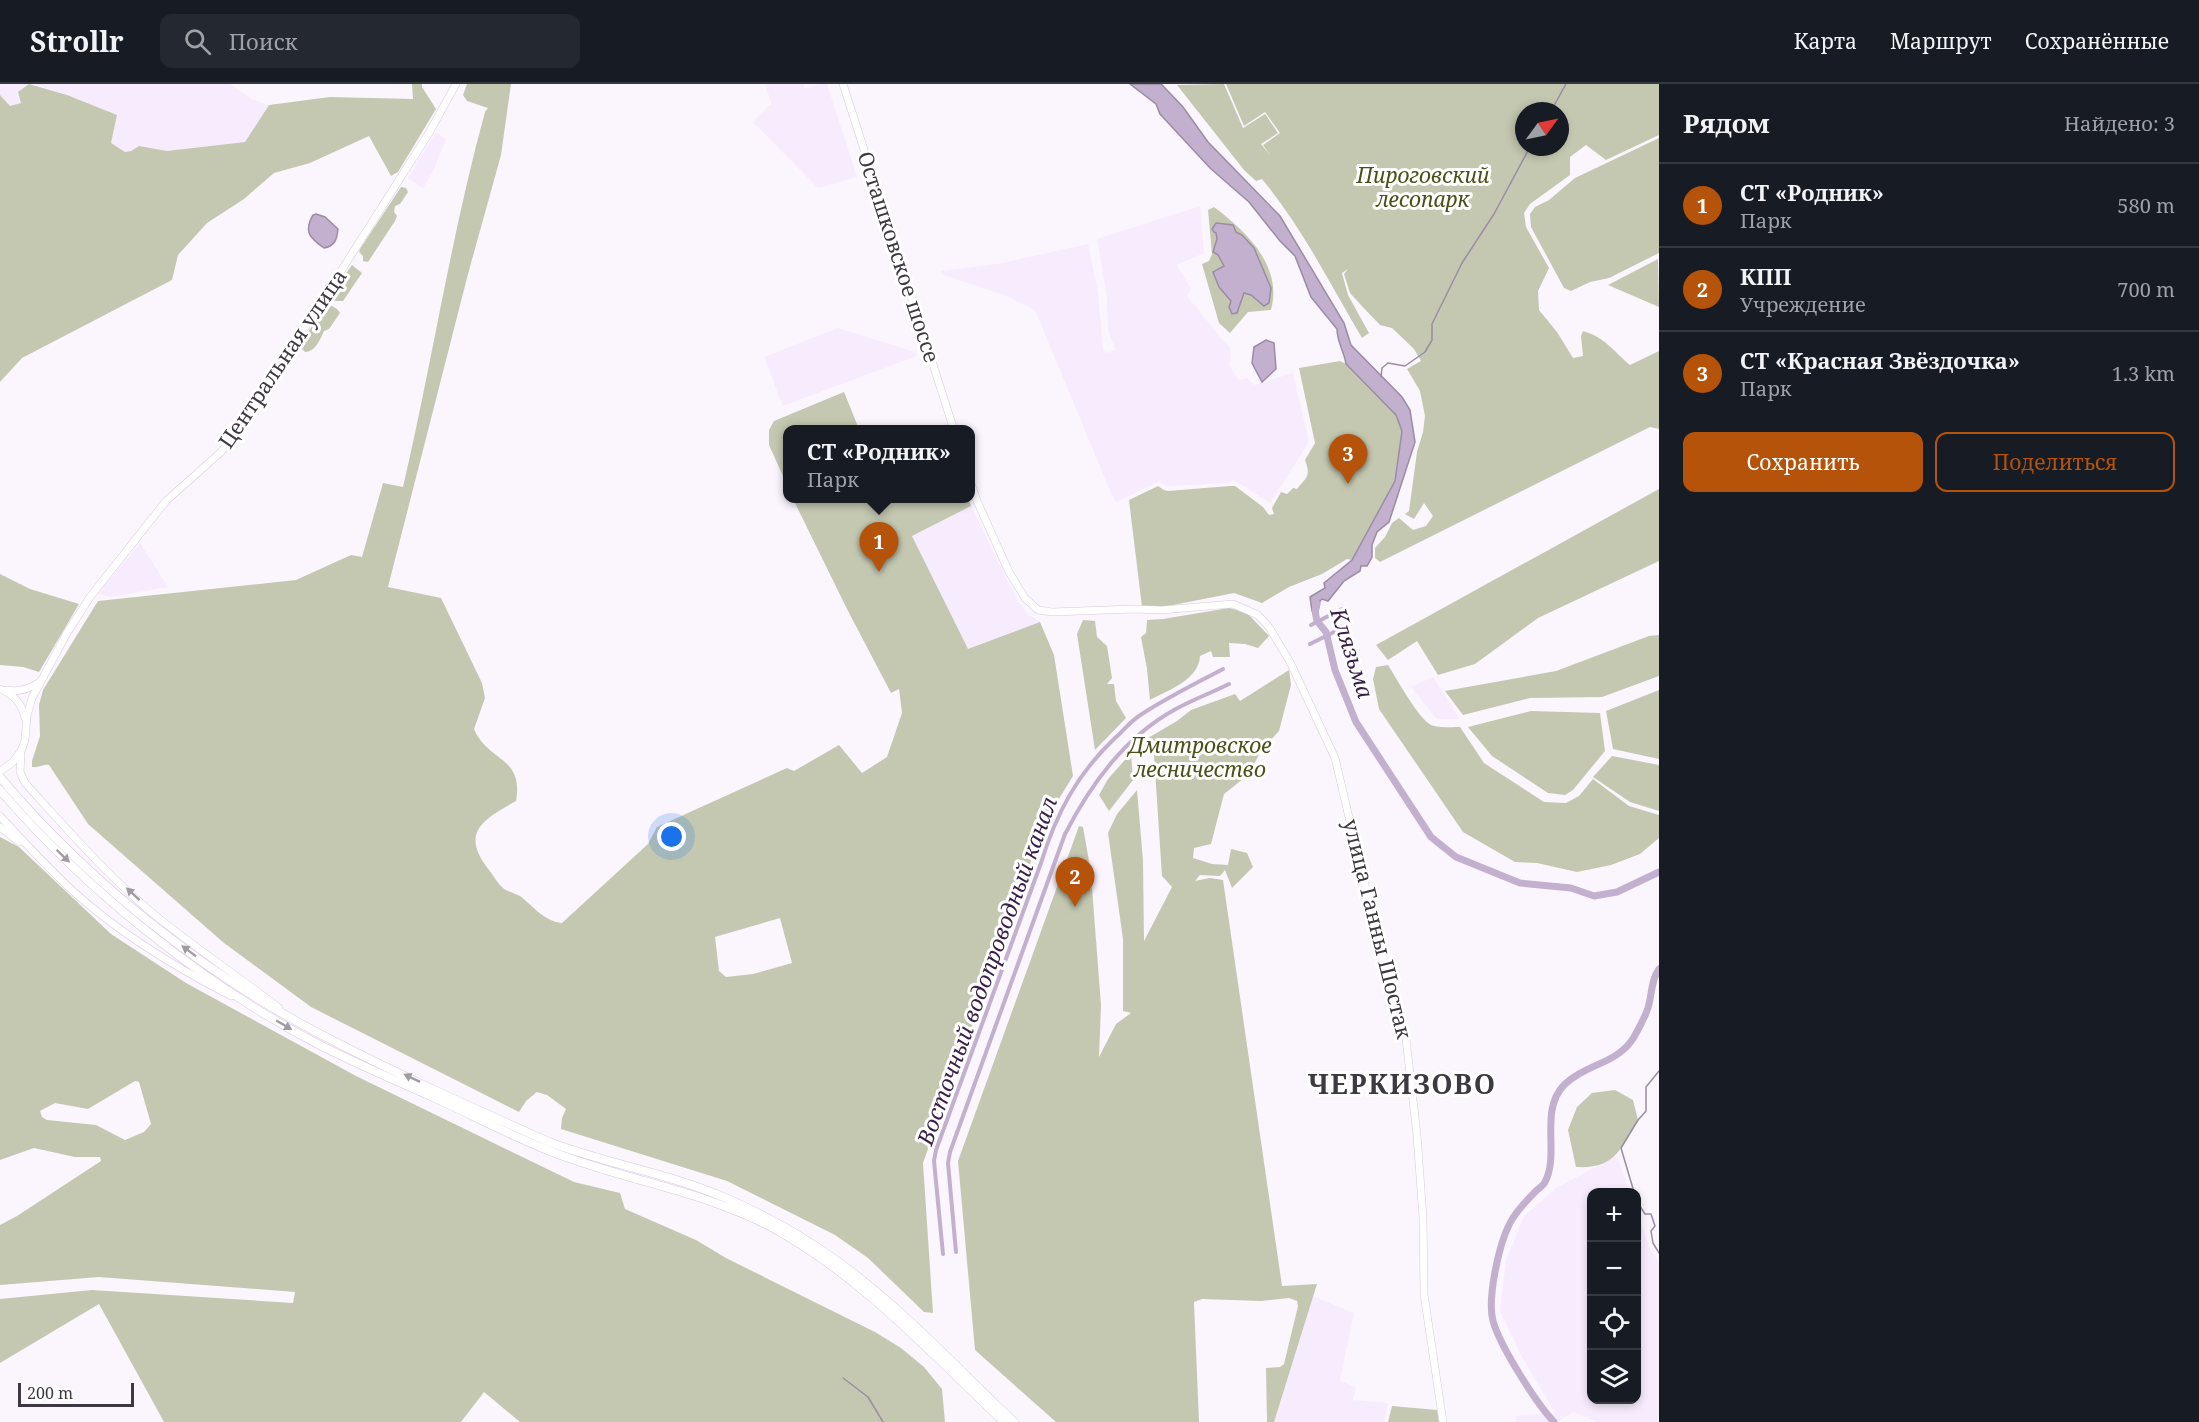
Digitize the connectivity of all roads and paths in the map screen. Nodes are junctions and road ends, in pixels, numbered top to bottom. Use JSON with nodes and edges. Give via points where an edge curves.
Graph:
{"nodes":[{"id":1,"x":456,"y":84,"type":"edge"},
{"id":2,"x":843,"y":84,"type":"edge"},
{"id":3,"x":953,"y":425,"type":"edge"},
{"id":4,"x":975,"y":495,"type":"edge"},
{"id":5,"x":42,"y":679,"type":"junction"},
{"id":6,"x":0,"y":689,"type":"edge"},
{"id":7,"x":26,"y":724,"type":"junction"},
{"id":8,"x":22,"y":749,"type":"junction"},
{"id":9,"x":0,"y":771,"type":"edge"},
{"id":10,"x":0,"y":777,"type":"edge"},
{"id":11,"x":0,"y":790,"type":"edge"},
{"id":12,"x":11,"y":797,"type":"junction"},
{"id":13,"x":0,"y":816,"type":"edge"},
{"id":14,"x":0,"y":827,"type":"edge"},
{"id":15,"x":38,"y":858,"type":"junction"},
{"id":16,"x":263,"y":1012,"type":"junction"},
{"id":17,"x":296,"y":1020,"type":"junction"},
{"id":18,"x":1004,"y":1422,"type":"edge"},
{"id":19,"x":1014,"y":1422,"type":"edge"},
{"id":20,"x":1443,"y":1422,"type":"edge"}],
"edges":[{"from":1,"to":5,"type":"main road","name":"Центральная улица","via":[[443,111],[242,428],[166,501],[98,587]]},
{"from":2,"to":3,"type":"main road","name":"Осташковское шоссе"},
{"from":4,"to":20,"type":"main road","name":"улица Ганны Шостак","via":[[1009,572],[1025,598],[1038,610],[1161,610],[1233,604],[1258,615],[1290,662],[1335,758],[1377,938],[1406,1038],[1423,1218],[1424,1294]]},
{"from":5,"to":6,"type":"main road","via":[[20,691]]},
{"from":5,"to":7,"type":"main road","name":"Центральная улица","via":[[32,698]]},
{"from":6,"to":7,"type":"main road","via":[[21,706]]},
{"from":7,"to":8,"type":"main road","name":"Центральная улица"},
{"from":8,"to":9,"type":"main road"},
{"from":17,"to":8,"type":"main road","name":"Центральная улица","one_way":true,"via":[[161,919],[95,858],[25,783],[20,772]]},
{"from":10,"to":12,"type":"main road"},
{"from":11,"to":12,"type":"main road"},
{"from":12,"to":16,"type":"main road","one_way":true,"via":[[68,861],[134,920]]},
{"from":17,"to":12,"type":"main road","one_way":true,"via":[[198,958],[140,914]]},
{"from":13,"to":15,"type":"main road"},
{"from":14,"to":15,"type":"main road"},
{"from":15,"to":16,"type":"main road","via":[[122,931],[201,980]]},
{"from":16,"to":18,"type":"main road","one_way":true,"via":[[314,1042],[546,1150],[724,1205],[773,1228],[857,1286]]},
{"from":19,"to":17,"type":"main road","one_way":true,"via":[[862,1280],[774,1220],[715,1194],[549,1142]]}]}
